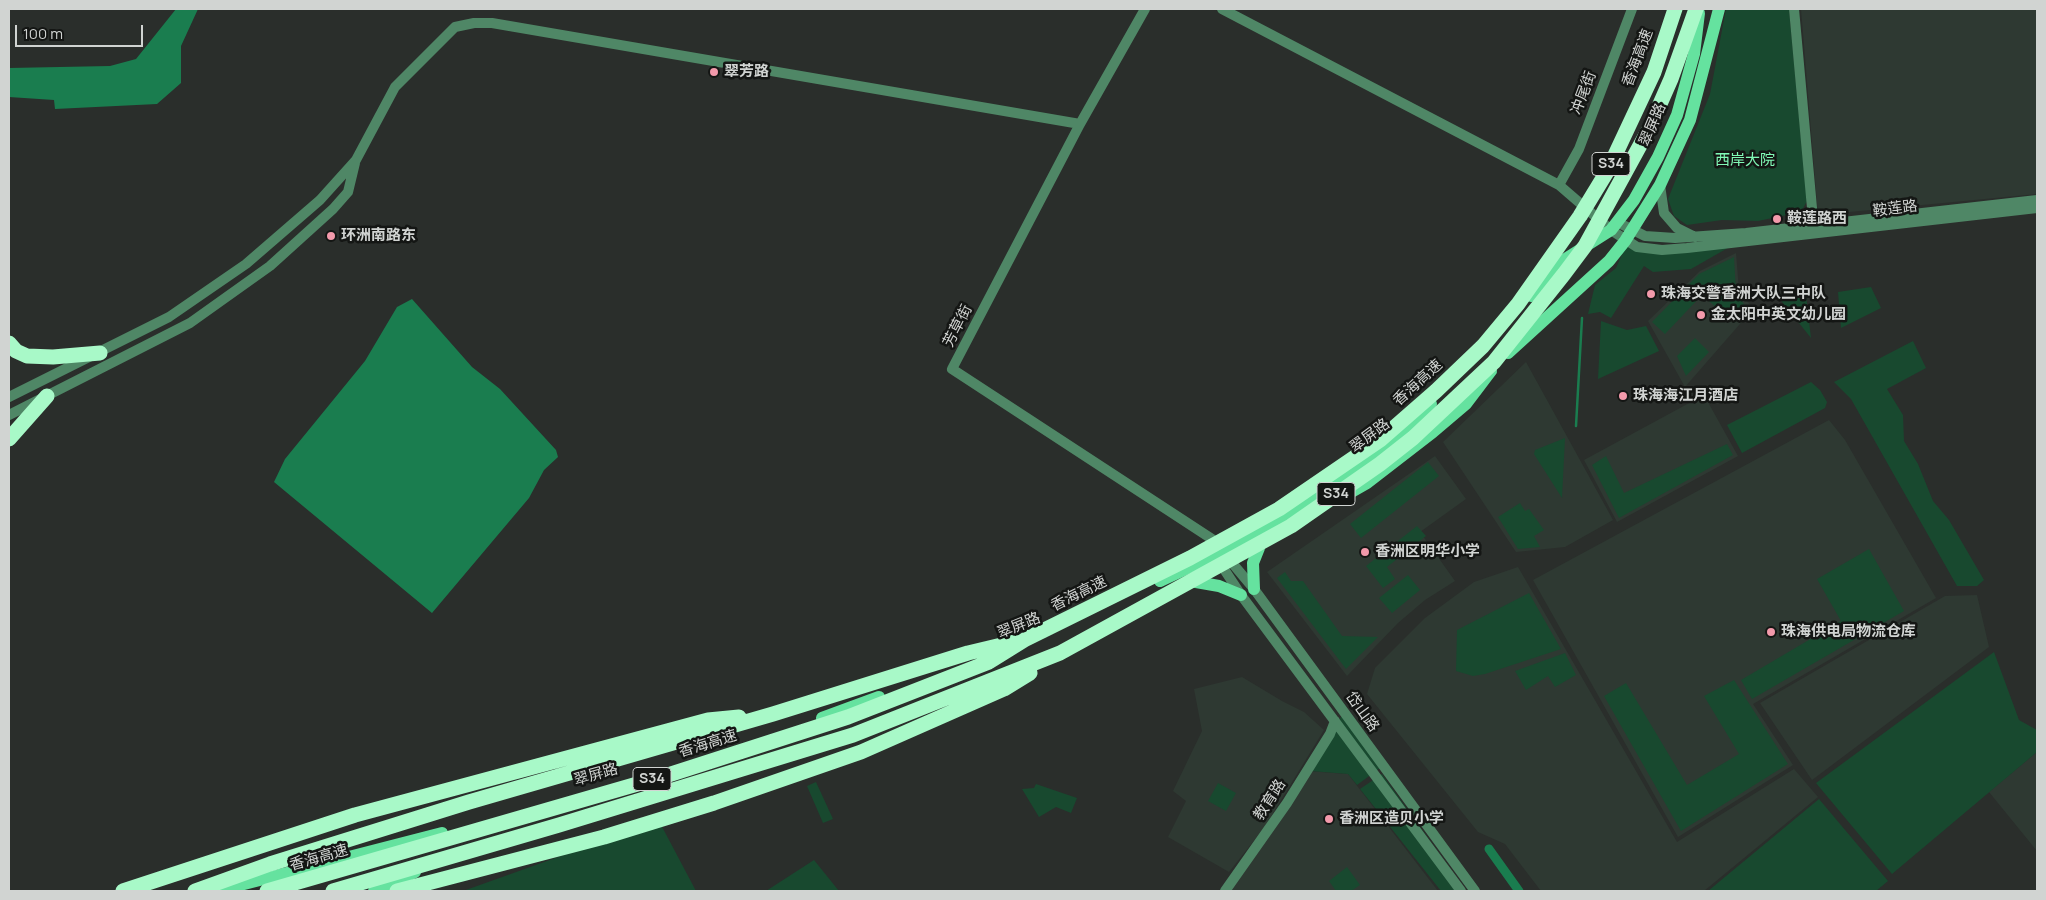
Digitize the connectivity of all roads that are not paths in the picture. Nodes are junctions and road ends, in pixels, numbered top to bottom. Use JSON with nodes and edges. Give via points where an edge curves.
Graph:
{"nodes":[{"id":1,"x":1144,"y":9,"type":"edge"},
{"id":2,"x":1222,"y":9,"type":"edge"},
{"id":3,"x":1632,"y":9,"type":"edge"},
{"id":4,"x":1675,"y":9,"type":"edge"},
{"id":5,"x":1696,"y":9,"type":"edge"},
{"id":6,"x":1700,"y":9,"type":"edge"},
{"id":7,"x":1719,"y":9,"type":"edge"},
{"id":8,"x":1794,"y":9,"type":"edge"},
{"id":9,"x":1677,"y":115,"type":"junction"},
{"id":10,"x":1690,"y":120,"type":"junction"},
{"id":11,"x":1080,"y":124,"type":"junction"},
{"id":12,"x":356,"y":160,"type":"junction"},
{"id":13,"x":1559,"y":185,"type":"junction"},
{"id":14,"x":1660,"y":185,"type":"junction"},
{"id":15,"x":2037,"y":200,"type":"edge"},
{"id":16,"x":2037,"y":208,"type":"edge"},
{"id":17,"x":1614,"y":226,"type":"junction"},
{"id":18,"x":1633,"y":230,"type":"junction"},
{"id":19,"x":1814,"y":230,"type":"junction"},
{"id":20,"x":1696,"y":237,"type":"junction"},
{"id":21,"x":1626,"y":241,"type":"junction"},
{"id":22,"x":9,"y":343,"type":"edge"},
{"id":23,"x":100,"y":352,"type":"junction"},
{"id":24,"x":48,"y":396,"type":"junction"},
{"id":25,"x":9,"y":397,"type":"edge"},
{"id":26,"x":9,"y":415,"type":"edge"},
{"id":27,"x":9,"y":440,"type":"edge"},
{"id":28,"x":1259,"y":548,"type":"junction"},
{"id":29,"x":1218,"y":554,"type":"junction"},
{"id":30,"x":1229,"y":566,"type":"junction"},
{"id":31,"x":1196,"y":582,"type":"junction"},
{"id":32,"x":1254,"y":589,"type":"junction"},
{"id":33,"x":1241,"y":595,"type":"junction"},
{"id":34,"x":1026,"y":639,"type":"junction"},
{"id":35,"x":1060,"y":653,"type":"junction"},
{"id":36,"x":773,"y":714,"type":"junction"},
{"id":37,"x":1335,"y":721,"type":"junction"},
{"id":38,"x":425,"y":868,"type":"junction"},
{"id":39,"x":123,"y":891,"type":"edge"},
{"id":40,"x":195,"y":891,"type":"edge"},
{"id":41,"x":217,"y":891,"type":"edge"},
{"id":42,"x":267,"y":891,"type":"edge"},
{"id":43,"x":332,"y":891,"type":"edge"},
{"id":44,"x":346,"y":891,"type":"edge"},
{"id":45,"x":374,"y":891,"type":"edge"},
{"id":46,"x":397,"y":891,"type":"edge"},
{"id":47,"x":1225,"y":891,"type":"edge"},
{"id":48,"x":1461,"y":891,"type":"edge"},
{"id":49,"x":1476,"y":891,"type":"edge"}],
"edges":[{"from":1,"to":11,"type":"street","name":"芳草街"},
{"from":2,"to":13,"type":"street"},
{"from":3,"to":13,"type":"street","name":"冲尾街","via":[[1579,149]]},
{"from":4,"to":34,"type":"highway","name":"香海高速","number":"S34","via":[[1654,72],[1608,170],[1533,283],[1476,353],[1380,440],[1278,509],[1190,558]]},
{"from":5,"to":35,"type":"highway","number":"S34","via":[[1649,129],[1590,237],[1494,362],[1413,438],[1291,526]]},
{"from":6,"to":9,"type":"main road","name":"翠屏路","via":[[1694,54]]},
{"from":7,"to":10,"type":"main road"},
{"from":8,"to":19,"type":"street"},
{"from":9,"to":10,"type":"main road"},
{"from":9,"to":17,"type":"main road","name":"翠屏路","via":[[1634,200]]},
{"from":10,"to":14,"type":"main road"},
{"from":11,"to":12,"type":"street","via":[[492,23],[474,23],[455,27],[395,87]]},
{"from":11,"to":29,"type":"street","name":"芳草街","via":[[952,369],[1212,539]]},
{"from":12,"to":23,"type":"street","via":[[320,200],[246,264],[169,317]]},
{"from":12,"to":24,"type":"street","via":[[348,192],[270,266],[190,322]]},
{"from":13,"to":17,"type":"street"},
{"from":14,"to":18,"type":"main road"},
{"from":14,"to":20,"type":"street","via":[[1664,213],[1677,228]]},
{"from":15,"to":19,"type":"street","name":"鞍莲路"},
{"from":16,"to":19,"type":"street","name":"鞍莲路"},
{"from":17,"to":18,"type":"street","name":"鞍莲路"},
{"from":17,"to":21,"type":"street","name":"鞍莲路"},
{"from":17,"to":29,"type":"main road","name":"翠屏路","via":[[1559,263],[1484,349],[1406,429],[1325,488]]},
{"from":18,"to":20,"type":"street","name":"鞍莲路","via":[[1660,238]]},
{"from":18,"to":21,"type":"main road"},
{"from":19,"to":20,"type":"street","name":"鞍莲路"},
{"from":19,"to":21,"type":"street","name":"鞍莲路","via":[[1662,250],[1637,247]]},
{"from":21,"to":28,"type":"main road","via":[[1609,261],[1499,361],[1466,404],[1433,432],[1367,483]]},
{"from":22,"to":23,"type":"highway","via":[[27,356]]},
{"from":23,"to":25,"type":"street"},
{"from":24,"to":26,"type":"street"},
{"from":24,"to":27,"type":"highway"},
{"from":28,"to":30,"type":"main road"},
{"from":28,"to":32,"type":"main road","via":[[1253,563]]},
{"from":29,"to":30,"type":"street","name":"岱山路"},
{"from":29,"to":41,"type":"main road","name":"翠屏路","via":[[1045,634],[784,733],[599,793]]},
{"from":30,"to":31,"type":"main road"},
{"from":30,"to":32,"type":"street","name":"岱山路"},
{"from":30,"to":33,"type":"street","name":"岱山路"},
{"from":31,"to":33,"type":"main road","via":[[1219,586]]},
{"from":31,"to":38,"type":"main road","via":[[1065,646],[965,689],[791,754],[652,800]]},
{"from":32,"to":49,"type":"street","name":"岱山路"},
{"from":33,"to":37,"type":"street","name":"岱山路"},
{"from":34,"to":36,"type":"highway","via":[[968,653]]},
{"from":34,"to":42,"type":"highway","name":"香海高速","number":"S34","via":[[989,662],[810,730],[665,776]]},
{"from":35,"to":43,"type":"highway","number":"S34","via":[[853,735]]},
{"from":35,"to":46,"type":"highway","via":[[1004,689],[861,752],[604,837]]},
{"from":36,"to":39,"type":"highway","via":[[708,720],[355,815]]},
{"from":36,"to":40,"type":"highway","via":[[442,810]]},
{"from":37,"to":47,"type":"street","name":"教育路","via":[[1287,803]]},
{"from":37,"to":48,"type":"street","name":"岱山路"},
{"from":38,"to":44,"type":"main road"},
{"from":38,"to":45,"type":"main road"}]}
